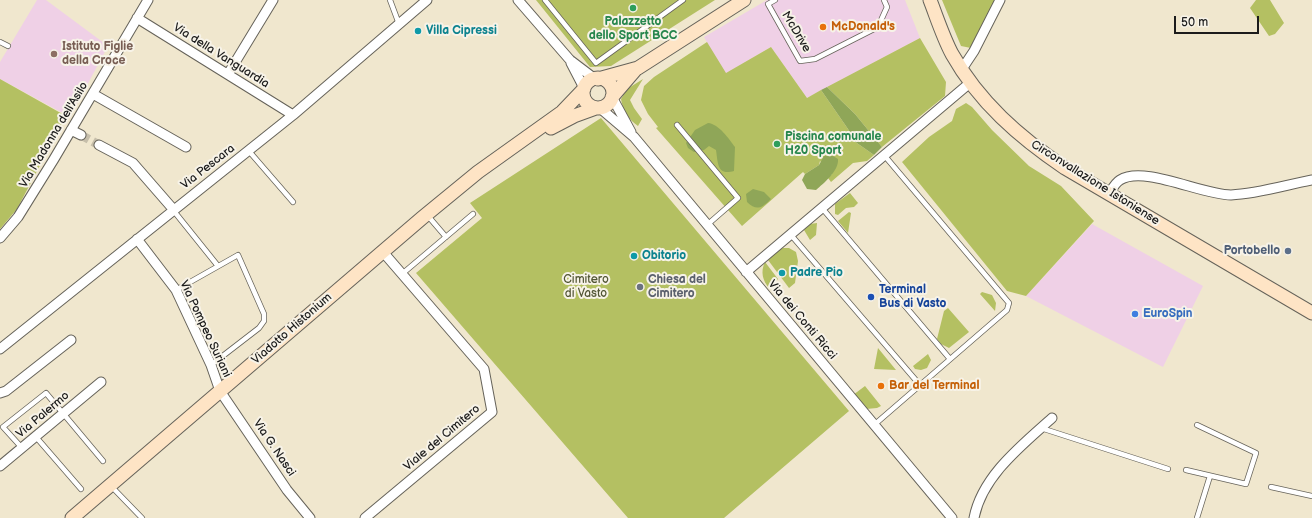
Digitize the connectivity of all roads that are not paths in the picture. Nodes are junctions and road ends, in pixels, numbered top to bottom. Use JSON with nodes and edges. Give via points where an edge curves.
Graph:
{"nodes":[{"id":1,"x":148,"y":0,"type":"edge"},
{"id":2,"x":272,"y":0,"type":"edge"},
{"id":3,"x":390,"y":0,"type":"edge"},
{"id":4,"x":427,"y":0,"type":"edge"},
{"id":5,"x":545,"y":0,"type":"edge"},
{"id":6,"x":683,"y":0,"type":"edge"},
{"id":7,"x":744,"y":0,"type":"edge"},
{"id":8,"x":774,"y":0,"type":"edge"},
{"id":9,"x":884,"y":0,"type":"edge"},
{"id":10,"x":930,"y":0,"type":"edge"},
{"id":11,"x":1000,"y":0,"type":"edge"},
{"id":12,"x":522,"y":1,"type":"edge"},
{"id":13,"x":137,"y":18,"type":"junction"},
{"id":14,"x":399,"y":24,"type":"junction"},
{"id":15,"x":0,"y":42,"type":"edge"},
{"id":16,"x":8,"y":46,"type":"dead end"},
{"id":17,"x":570,"y":60,"type":"junction"},
{"id":18,"x":638,"y":68,"type":"junction"},
{"id":19,"x":962,"y":69,"type":"junction"},
{"id":20,"x":228,"y":74,"type":"junction"},
{"id":21,"x":597,"y":79,"type":"junction"},
{"id":22,"x":971,"y":82,"type":"junction"},
{"id":23,"x":584,"y":88,"type":"junction"},
{"id":24,"x":93,"y":94,"type":"junction"},
{"id":25,"x":612,"y":97,"type":"junction"},
{"id":26,"x":598,"y":108,"type":"junction"},
{"id":27,"x":293,"y":115,"type":"junction"},
{"id":28,"x":677,"y":125,"type":"dead end"},
{"id":29,"x":71,"y":130,"type":"junction"},
{"id":30,"x":81,"y":135,"type":"tunnel mouth"},
{"id":31,"x":634,"y":137,"type":"junction"},
{"id":32,"x":99,"y":145,"type":"tunnel mouth"},
{"id":33,"x":517,"y":145,"type":"junction"},
{"id":34,"x":186,"y":147,"type":"dead end"},
{"id":35,"x":248,"y":150,"type":"junction"},
{"id":36,"x":884,"y":155,"type":"junction"},
{"id":37,"x":1312,"y":180,"type":"edge"},
{"id":38,"x":1109,"y":194,"type":"junction"},
{"id":39,"x":293,"y":202,"type":"dead end"},
{"id":40,"x":822,"y":208,"type":"junction"},
{"id":41,"x":173,"y":209,"type":"junction"},
{"id":42,"x":426,"y":214,"type":"junction"},
{"id":43,"x":473,"y":214,"type":"dead end"},
{"id":44,"x":707,"y":225,"type":"junction"},
{"id":45,"x":791,"y":235,"type":"junction"},
{"id":46,"x":446,"y":237,"type":"junction"},
{"id":47,"x":0,"y":238,"type":"edge"},
{"id":48,"x":137,"y":239,"type":"junction"},
{"id":49,"x":383,"y":252,"type":"junction"},
{"id":50,"x":218,"y":266,"type":"junction"},
{"id":51,"x":746,"y":272,"type":"junction"},
{"id":52,"x":402,"y":274,"type":"junction"},
{"id":53,"x":176,"y":290,"type":"junction"},
{"id":54,"x":1312,"y":314,"type":"edge"},
{"id":55,"x":71,"y":340,"type":"dead end"},
{"id":56,"x":0,"y":349,"type":"edge"},
{"id":57,"x":950,"y":359,"type":"junction"},
{"id":58,"x":211,"y":365,"type":"junction"},
{"id":59,"x":101,"y":382,"type":"dead end"},
{"id":60,"x":920,"y":386,"type":"junction"},
{"id":61,"x":220,"y":391,"type":"junction"},
{"id":62,"x":0,"y":393,"type":"edge"},
{"id":63,"x":62,"y":414,"type":"junction"},
{"id":64,"x":1052,"y":418,"type":"dead end"},
{"id":65,"x":874,"y":425,"type":"junction"},
{"id":66,"x":1197,"y":425,"type":"dead end"},
{"id":67,"x":1041,"y":428,"type":"junction"},
{"id":68,"x":36,"y":437,"type":"junction"},
{"id":69,"x":22,"y":449,"type":"junction"},
{"id":70,"x":103,"y":461,"type":"dead end"},
{"id":71,"x":0,"y":466,"type":"edge"},
{"id":72,"x":1168,"y":469,"type":"dead end"},
{"id":73,"x":1186,"y":470,"type":"dead end"},
{"id":74,"x":1210,"y":476,"type":"junction"},
{"id":75,"x":110,"y":484,"type":"junction"},
{"id":76,"x":1271,"y":486,"type":"dead end"},
{"id":77,"x":81,"y":489,"type":"dead end"},
{"id":78,"x":1312,"y":496,"type":"edge"},
{"id":79,"x":72,"y":518,"type":"edge"},
{"id":80,"x":142,"y":518,"type":"edge"},
{"id":81,"x":310,"y":518,"type":"edge"},
{"id":82,"x":366,"y":518,"type":"edge"},
{"id":83,"x":952,"y":518,"type":"edge"},
{"id":84,"x":974,"y":518,"type":"edge"},
{"id":85,"x":1197,"y":518,"type":"edge"}],
"edges":[{"from":1,"to":13,"type":"street","name":"Via Madonna dell'Asilo"},
{"from":2,"to":20,"type":"street"},
{"from":3,"to":14,"type":"lane"},
{"from":4,"to":14,"type":"street","name":"Via Pescara"},
{"from":5,"to":6,"type":"lane","via":[[596,63]]},
{"from":7,"to":18,"type":"main road"},
{"from":8,"to":9,"type":"lane","name":"McDrive","via":[[768,4],[800,62],[815,59],[878,27],[888,7]]},
{"from":10,"to":19,"type":"main road","name":"Circonvallazione Istoniense","via":[[951,52]]},
{"from":11,"to":19,"type":"street"},
{"from":12,"to":17,"type":"street"},
{"from":13,"to":20,"type":"street","name":"Via della Vanguardia"},
{"from":13,"to":24,"type":"street","name":"Via Madonna dell'Asilo"},
{"from":14,"to":27,"type":"street","name":"Via Pescara"},
{"from":15,"to":16,"type":"lane"},
{"from":17,"to":21,"type":"street"},
{"from":17,"to":23,"type":"street"},
{"from":18,"to":21,"type":"main road"},
{"from":18,"to":25,"type":"main road"},
{"from":19,"to":22,"type":"main road","name":"Circonvallazione Istoniense"},
{"from":20,"to":27,"type":"street","name":"Via della Vanguardia"},
{"from":21,"to":23,"type":"main road","via":[[589,82]]},
{"from":21,"to":25,"type":"main road","via":[[609,84]]},
{"from":22,"to":36,"type":"street"},
{"from":22,"to":38,"type":"main road","name":"Circonvallazione Istoniense","via":[[999,116],[1030,144]]},
{"from":23,"to":26,"type":"main road","via":[[586,102]]},
{"from":23,"to":33,"type":"main road","name":"Viadotto Histonium","via":[[562,112]]},
{"from":24,"to":29,"type":"street","name":"Via Madonna dell'Asilo"},
{"from":24,"to":34,"type":"street"},
{"from":25,"to":26,"type":"main road","via":[[607,105]]},
{"from":25,"to":31,"type":"street","name":"Via dei Conti Ricci"},
{"from":26,"to":31,"type":"street","name":"Via dei Conti Ricci"},
{"from":26,"to":33,"type":"main road","name":"Viadotto Histonium","via":[[574,116]]},
{"from":27,"to":35,"type":"street","name":"Via Pescara"},
{"from":28,"to":44,"type":"lane","via":[[738,198]]},
{"from":29,"to":30,"type":"street"},
{"from":29,"to":47,"type":"street","name":"Via Madonna dell'Asilo","via":[[18,217]]},
{"from":31,"to":44,"type":"street","name":"Via dei Conti Ricci"},
{"from":32,"to":41,"type":"street","via":[[133,163]]},
{"from":33,"to":42,"type":"main road","name":"Viadotto Histonium","via":[[478,172]]},
{"from":35,"to":39,"type":"lane"},
{"from":35,"to":41,"type":"street","name":"Via Pescara"},
{"from":36,"to":40,"type":"street"},
{"from":36,"to":57,"type":"lane","via":[[1009,303],[1008,310]]},
{"from":37,"to":38,"type":"street","via":[[1230,195],[1209,193],[1166,179],[1132,177],[1121,179]]},
{"from":38,"to":54,"type":"main road","name":"Circonvallazione Istoniense"},
{"from":40,"to":45,"type":"street"},
{"from":40,"to":57,"type":"lane"},
{"from":41,"to":48,"type":"street","name":"Via Pescara"},
{"from":41,"to":50,"type":"lane"},
{"from":42,"to":46,"type":"lane"},
{"from":42,"to":49,"type":"main road","name":"Viadotto Histonium"},
{"from":43,"to":46,"type":"lane"},
{"from":44,"to":51,"type":"street","name":"Via dei Conti Ricci"},
{"from":45,"to":51,"type":"street"},
{"from":45,"to":60,"type":"lane"},
{"from":46,"to":52,"type":"lane"},
{"from":48,"to":53,"type":"street","name":"Via Pompeo Suriani"},
{"from":48,"to":56,"type":"street","name":"Via Pescara"},
{"from":49,"to":52,"type":"street","name":"Viale del Cimitero"},
{"from":49,"to":61,"type":"main road","name":"Viadotto Histonium"},
{"from":50,"to":53,"type":"lane"},
{"from":50,"to":58,"type":"lane","via":[[238,255],[264,314],[264,322]]},
{"from":51,"to":65,"type":"street","name":"Via dei Conti Ricci"},
{"from":52,"to":82,"type":"street","name":"Viale del Cimitero","via":[[484,369],[492,412]]},
{"from":53,"to":58,"type":"street","name":"Via Pompeo Suriani"},
{"from":55,"to":62,"type":"street"},
{"from":57,"to":60,"type":"lane"},
{"from":58,"to":61,"type":"street","name":"Via Pompeo Suriani"},
{"from":59,"to":63,"type":"street","name":"Via Palermo"},
{"from":60,"to":65,"type":"lane"},
{"from":61,"to":75,"type":"main road","name":"Viadotto Histonium"},
{"from":61,"to":81,"type":"street","name":"Via G. Nasci","via":[[287,490]]},
{"from":63,"to":68,"type":"street","name":"Via Palermo"},
{"from":63,"to":69,"type":"lane","via":[[46,394],[3,427]]},
{"from":63,"to":70,"type":"lane"},
{"from":64,"to":67,"type":"street"},
{"from":65,"to":83,"type":"street","name":"Via dei Conti Ricci"},
{"from":66,"to":74,"type":"lane","via":[[1256,453],[1246,484]]},
{"from":67,"to":72,"type":"lane"},
{"from":67,"to":84,"type":"street","via":[[1012,455],[992,480],[978,503]]},
{"from":68,"to":69,"type":"street","name":"Via Palermo"},
{"from":68,"to":77,"type":"lane"},
{"from":69,"to":71,"type":"street","name":"Via Palermo"},
{"from":73,"to":74,"type":"lane"},
{"from":74,"to":85,"type":"lane"},
{"from":75,"to":79,"type":"main road","name":"Viadotto Histonium"},
{"from":75,"to":80,"type":"lane"},
{"from":76,"to":78,"type":"lane"}]}
